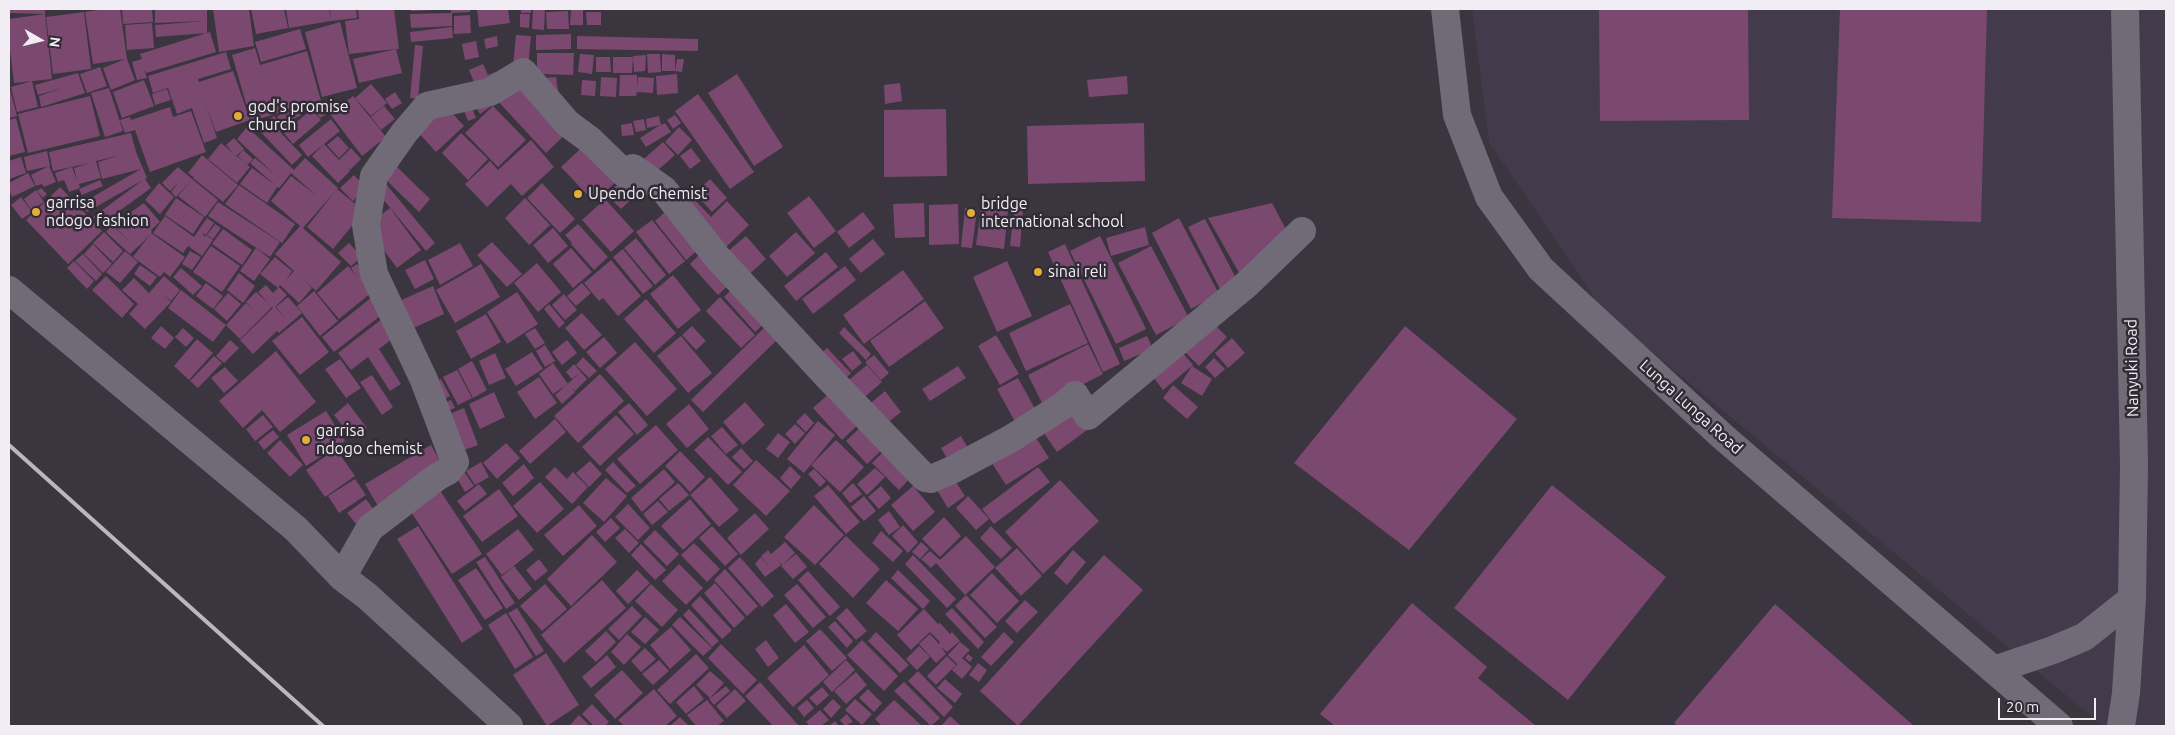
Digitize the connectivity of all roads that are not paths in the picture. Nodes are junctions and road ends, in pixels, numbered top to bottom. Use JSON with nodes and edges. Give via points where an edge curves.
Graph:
{"nodes":[{"id":1,"x":1445,"y":9,"type":"edge"},
{"id":2,"x":2125,"y":9,"type":"edge"},
{"id":3,"x":1302,"y":231,"type":"dead end"},
{"id":4,"x":9,"y":290,"type":"edge"},
{"id":5,"x":342,"y":577,"type":"junction"},
{"id":6,"x":2132,"y":598,"type":"junction"},
{"id":7,"x":1994,"y":670,"type":"junction"},
{"id":8,"x":509,"y":726,"type":"edge"},
{"id":9,"x":2060,"y":726,"type":"edge"},
{"id":10,"x":2121,"y":726,"type":"edge"}],
"edges":[{"from":1,"to":7,"type":"street","name":"Lunga Lunga Road","via":[[1457,115],[1489,197],[1541,269],[1722,436]]},
{"from":2,"to":6,"type":"street","name":"Nanyuki Road","via":[[2134,454]]},
{"from":3,"to":5,"type":"street","via":[[1247,284],[1088,416],[1075,395],[1012,438],[931,479],[925,478],[717,257],[664,190],[633,168],[625,174],[567,122],[523,72],[490,92],[428,106],[404,133],[374,176],[366,225],[374,274],[424,380],[455,462],[448,471],[370,528]]},
{"from":4,"to":5,"type":"street","via":[[296,529]]},
{"from":5,"to":8,"type":"street"},
{"from":6,"to":7,"type":"street","via":[[2084,637]]},
{"from":6,"to":10,"type":"street","name":"Nanyuki Road"},
{"from":7,"to":9,"type":"street","name":"Lunga Lunga Road"}]}
